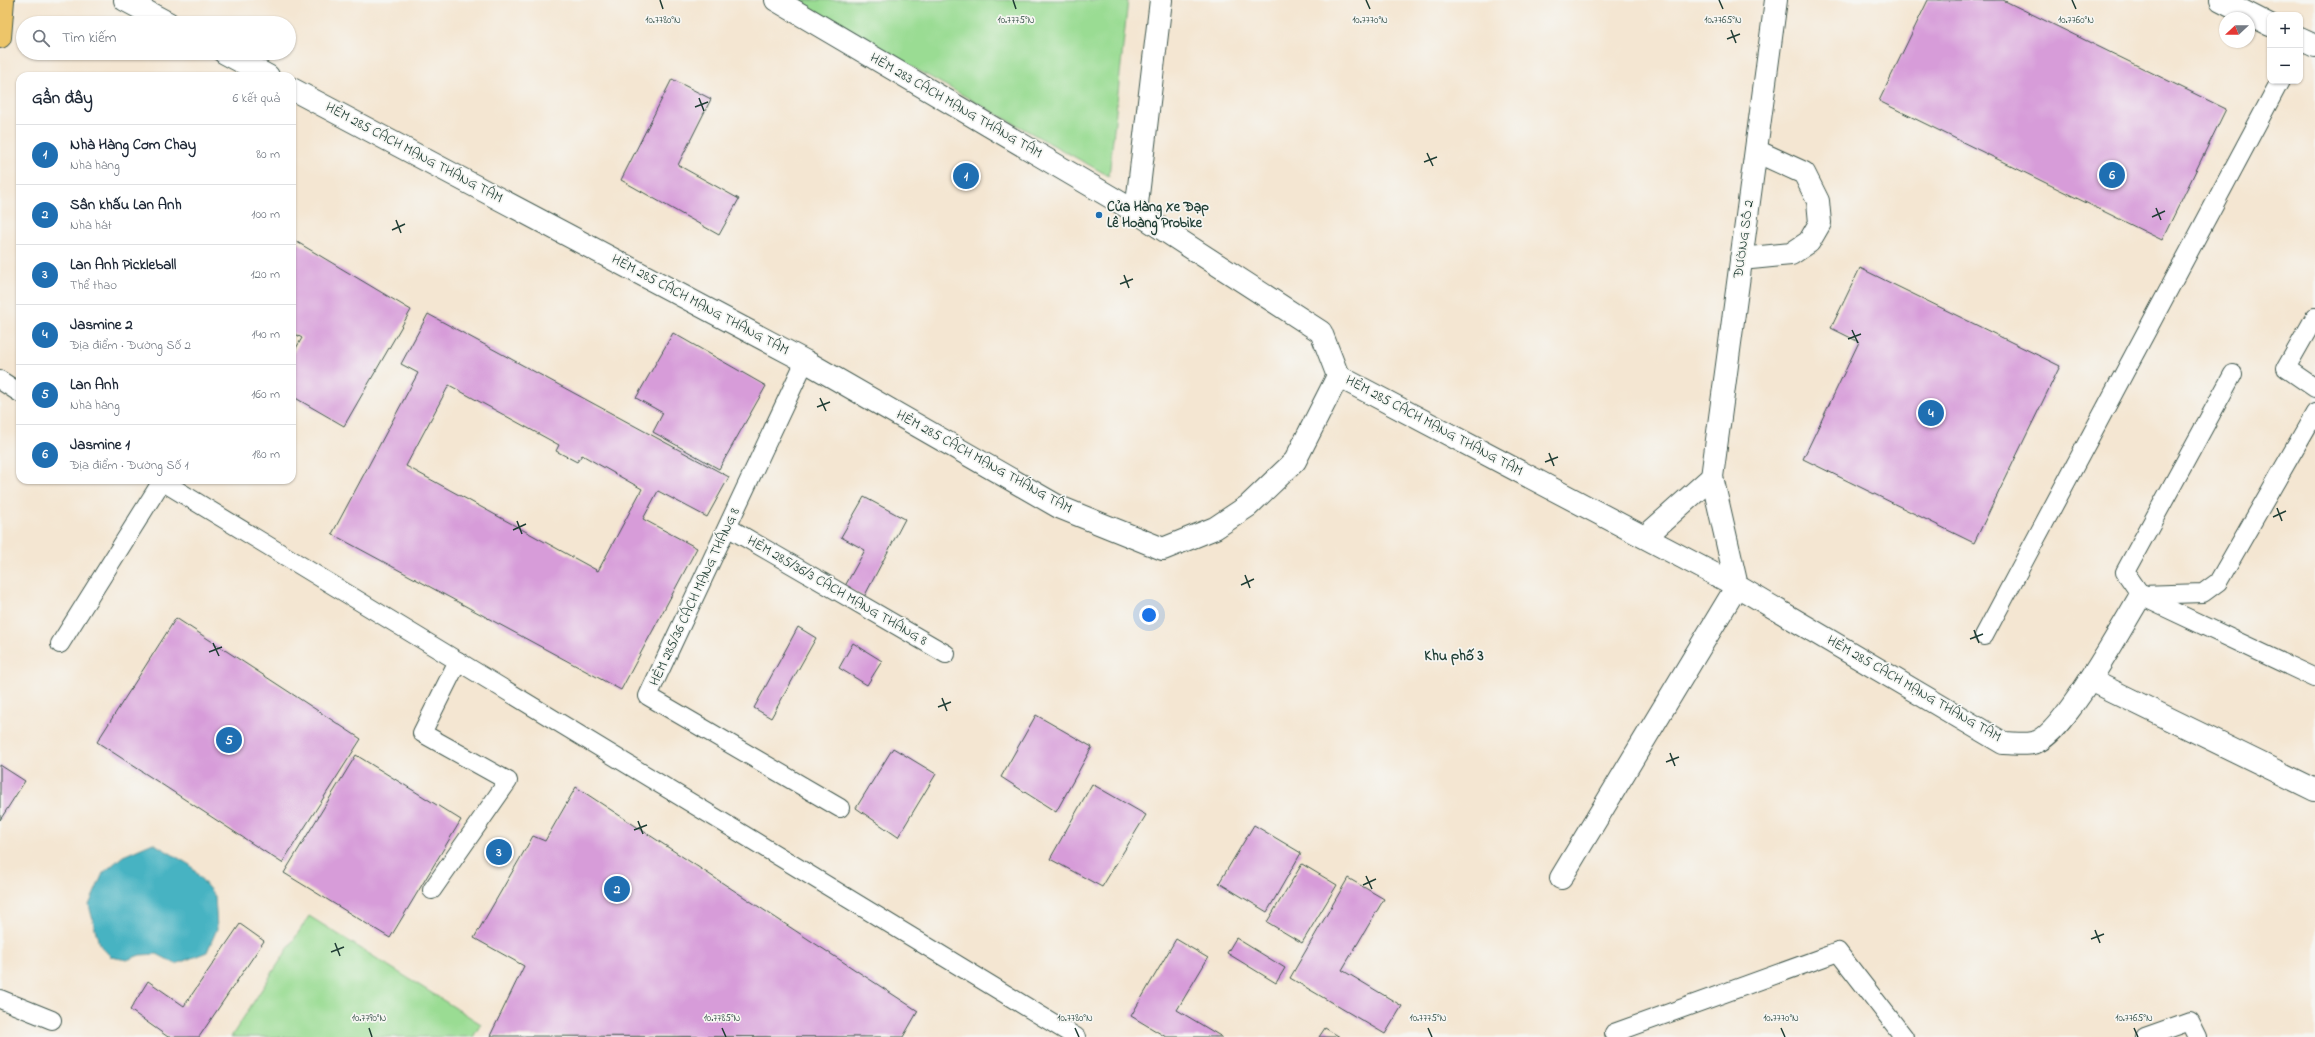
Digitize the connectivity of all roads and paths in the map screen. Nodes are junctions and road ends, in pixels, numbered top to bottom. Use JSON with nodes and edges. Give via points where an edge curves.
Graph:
{"nodes":[{"id":1,"x":3,"y":0,"type":"edge"},
{"id":2,"x":125,"y":0,"type":"edge"},
{"id":3,"x":776,"y":0,"type":"edge"},
{"id":4,"x":1161,"y":0,"type":"edge"},
{"id":5,"x":1776,"y":0,"type":"edge"},
{"id":6,"x":2221,"y":0,"type":"edge"},
{"id":7,"x":155,"y":16,"type":"edge"},
{"id":8,"x":2267,"y":23,"type":"edge"},
{"id":9,"x":0,"y":36,"type":"edge"},
{"id":10,"x":238,"y":60,"type":"edge"},
{"id":11,"x":261,"y":72,"type":"edge"},
{"id":12,"x":2278,"y":84,"type":"edge"},
{"id":13,"x":296,"y":90,"type":"edge"},
{"id":14,"x":1756,"y":151,"type":"junction"},
{"id":15,"x":1136,"y":212,"type":"junction"},
{"id":16,"x":1741,"y":259,"type":"junction"},
{"id":17,"x":2315,"y":317,"type":"edge"},
{"id":18,"x":805,"y":361,"type":"junction"},
{"id":19,"x":2234,"y":374,"type":"dead end"},
{"id":20,"x":1338,"y":376,"type":"junction"},
{"id":21,"x":0,"y":380,"type":"edge"},
{"id":22,"x":2315,"y":388,"type":"edge"},
{"id":23,"x":16,"y":390,"type":"edge"},
{"id":24,"x":2315,"y":413,"type":"edge"},
{"id":25,"x":1712,"y":478,"type":"junction"},
{"id":26,"x":159,"y":484,"type":"edge"},
{"id":27,"x":168,"y":484,"type":"edge"},
{"id":28,"x":729,"y":528,"type":"junction"},
{"id":29,"x":1645,"y":537,"type":"junction"},
{"id":30,"x":1736,"y":586,"type":"junction"},
{"id":31,"x":2141,"y":595,"type":"junction"},
{"id":32,"x":1984,"y":636,"type":"dead end"},
{"id":33,"x":60,"y":644,"type":"dead end"},
{"id":34,"x":946,"y":654,"type":"dead end"},
{"id":35,"x":458,"y":661,"type":"junction"},
{"id":36,"x":2315,"y":678,"type":"edge"},
{"id":37,"x":2090,"y":680,"type":"junction"},
{"id":38,"x":2313,"y":785,"type":"edge"},
{"id":39,"x":840,"y":808,"type":"dead end"},
{"id":40,"x":1562,"y":878,"type":"dead end"},
{"id":41,"x":432,"y":890,"type":"dead end"},
{"id":42,"x":0,"y":999,"type":"edge"},
{"id":43,"x":52,"y":1020,"type":"dead end"},
{"id":44,"x":1614,"y":1033,"type":"dead end"},
{"id":45,"x":1076,"y":1037,"type":"edge"},
{"id":46,"x":1904,"y":1037,"type":"edge"},
{"id":47,"x":2145,"y":1037,"type":"edge"},
{"id":48,"x":2198,"y":1037,"type":"edge"}],
"edges":[{"from":1,"to":9,"type":"main road"},
{"from":2,"to":7,"type":"street"},
{"from":3,"to":15,"type":"street","name":"HẺM 283 CÁCH MẠNG THÁNG TÁM"},
{"from":4,"to":15,"type":"street"},
{"from":5,"to":14,"type":"street","name":"ĐƯỜNG SỐ 2"},
{"from":6,"to":8,"type":"street"},
{"from":10,"to":11,"type":"street"},
{"from":12,"to":32,"type":"lane"},
{"from":13,"to":18,"type":"street","name":"HẺM 285 CÁCH MẠNG THÁNG TÁM"},
{"from":14,"to":16,"type":"street","name":"ĐƯỜNG SỐ 2"},
{"from":14,"to":16,"type":"street","via":[[1804,173],[1818,201],[1820,224],[1809,242],[1791,254]]},
{"from":15,"to":20,"type":"street","name":"HẺM 283 CÁCH MẠNG THÁNG TÁM","via":[[1321,332]]},
{"from":16,"to":25,"type":"street","name":"ĐƯỜNG SỐ 2"},
{"from":17,"to":22,"type":"lane","via":[[2286,368]]},
{"from":18,"to":20,"type":"street","name":"HẺM 285 CÁCH MẠNG THÁNG TÁM","via":[[1059,507],[1163,549],[1215,528],[1248,506],[1295,461]]},
{"from":18,"to":28,"type":"lane","name":"HẺM 285/36 CÁCH MẠNG THÁNG 8"},
{"from":19,"to":31,"type":"lane","via":[[2125,572]]},
{"from":20,"to":29,"type":"street","name":"HẺM 285 CÁCH MẠNG THÁNG TÁM"},
{"from":21,"to":23,"type":"lane"},
{"from":24,"to":31,"type":"lane","via":[[2218,582],[2203,593]]},
{"from":25,"to":29,"type":"street"},
{"from":25,"to":30,"type":"street","name":"ĐƯỜNG SỐ 2"},
{"from":26,"to":33,"type":"lane"},
{"from":27,"to":35,"type":"lane"},
{"from":28,"to":34,"type":"lane","name":"HẺM 285/36/3 CÁCH MẠNG THÁNG 8"},
{"from":28,"to":39,"type":"lane","name":"HẺM 285/36 CÁCH MẠNG THÁNG 8","via":[[648,696]]},
{"from":29,"to":30,"type":"street","name":"HẺM 285 CÁCH MẠNG THÁNG TÁM"},
{"from":30,"to":37,"type":"street","name":"HẺM 285 CÁCH MẠNG THÁNG TÁM","via":[[2003,743],[2035,743],[2058,725]]},
{"from":30,"to":40,"type":"street"},
{"from":31,"to":36,"type":"lane"},
{"from":31,"to":37,"type":"street","name":"HẺM 285 CÁCH MẠNG THÁNG TÁM"},
{"from":35,"to":41,"type":"lane","via":[[422,733],[508,781]]},
{"from":35,"to":45,"type":"lane"},
{"from":37,"to":38,"type":"street"},
{"from":42,"to":43,"type":"lane"},
{"from":44,"to":46,"type":"lane","via":[[1838,952]]},
{"from":47,"to":48,"type":"lane","via":[[2190,1021]]}]}
